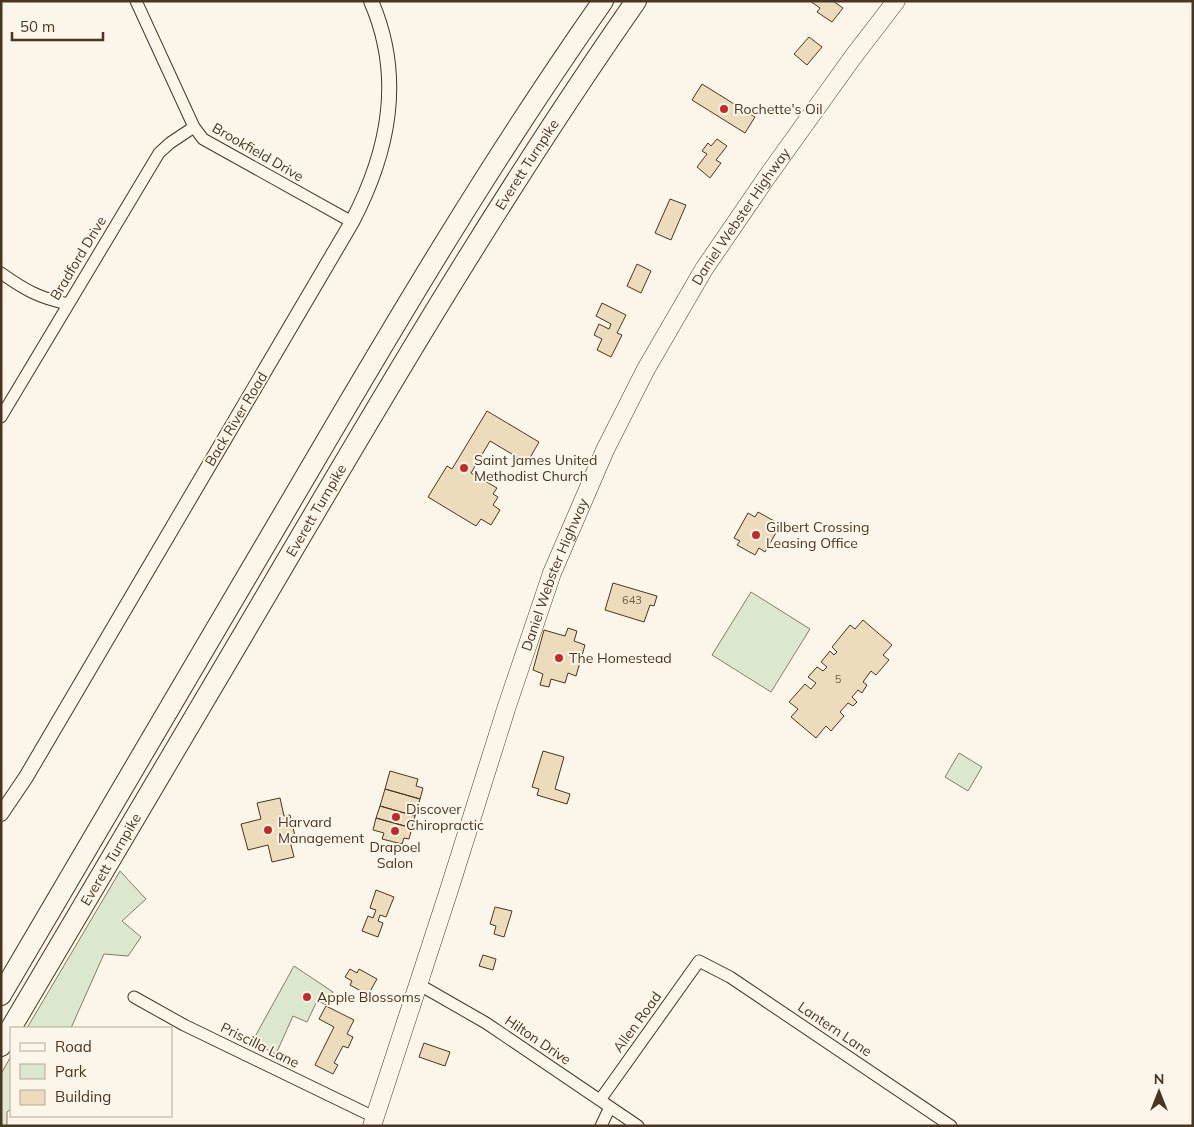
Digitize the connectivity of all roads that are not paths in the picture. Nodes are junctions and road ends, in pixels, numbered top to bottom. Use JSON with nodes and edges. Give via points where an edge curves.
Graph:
{"nodes":[{"id":1,"x":136,"y":1,"type":"edge"},
{"id":2,"x":371,"y":1,"type":"edge"},
{"id":3,"x":604,"y":1,"type":"edge"},
{"id":4,"x":636,"y":1,"type":"edge"},
{"id":5,"x":896,"y":1,"type":"edge"},
{"id":6,"x":194,"y":127,"type":"junction"},
{"id":7,"x":352,"y":222,"type":"junction"},
{"id":8,"x":1,"y":273,"type":"edge"},
{"id":9,"x":68,"y":304,"type":"junction"},
{"id":10,"x":1,"y":417,"type":"edge"},
{"id":11,"x":1,"y":814,"type":"edge"},
{"id":12,"x":699,"y":961,"type":"joint"},
{"id":13,"x":418,"y":984,"type":"junction"},
{"id":14,"x":1,"y":995,"type":"edge"},
{"id":15,"x":134,"y":997,"type":"dead end"},
{"id":16,"x":12,"y":1027,"type":"edge"},
{"id":17,"x":10,"y":1030,"type":"edge"},
{"id":18,"x":1,"y":1046,"type":"edge"},
{"id":19,"x":600,"y":1100,"type":"junction"},
{"id":20,"x":610,"y":1107,"type":"junction"},
{"id":21,"x":373,"y":1121,"type":"edge"},
{"id":22,"x":601,"y":1126,"type":"edge"},
{"id":23,"x":638,"y":1126,"type":"edge"},
{"id":24,"x":951,"y":1126,"type":"edge"}],
"edges":[{"from":1,"to":6,"type":"street","name":"Brookfield Drive"},
{"from":2,"to":7,"type":"street","name":"Back River Road","via":[[381,28],[386,56],[388,114],[384,143],[375,171]]},
{"from":3,"to":14,"type":"highway","name":"Everett Turnpike","via":[[452,231]]},
{"from":4,"to":16,"type":"highway","name":"Everett Turnpike","via":[[466,260]]},
{"from":5,"to":13,"type":"main road","name":"Daniel Webster Highway","via":[[704,269],[650,362],[614,433],[552,573],[506,706]]},
{"from":6,"to":7,"type":"street","name":"Brookfield Drive","via":[[208,143]]},
{"from":6,"to":9,"type":"street","name":"Bradford Drive","via":[[159,153]]},
{"from":7,"to":11,"type":"street","name":"Back River Road","via":[[26,777]]},
{"from":8,"to":9,"type":"street","via":[[34,294]]},
{"from":9,"to":10,"type":"street","name":"Bradford Drive"},
{"from":12,"to":19,"type":"street","name":"Allen Road"},
{"from":12,"to":24,"type":"street","name":"Lantern Lane","via":[[730,977]]},
{"from":13,"to":19,"type":"street","name":"Hilton Drive","via":[[486,1023]]},
{"from":13,"to":21,"type":"main road","name":"Daniel Webster Highway"},
{"from":15,"to":21,"type":"street","name":"Priscilla Lane"},
{"from":17,"to":18,"type":"highway","name":"Everett Turnpike"},
{"from":19,"to":20,"type":"street","name":"Hilton Drive"},
{"from":20,"to":22,"type":"street"},
{"from":20,"to":23,"type":"street","name":"Hilton Drive"}]}
